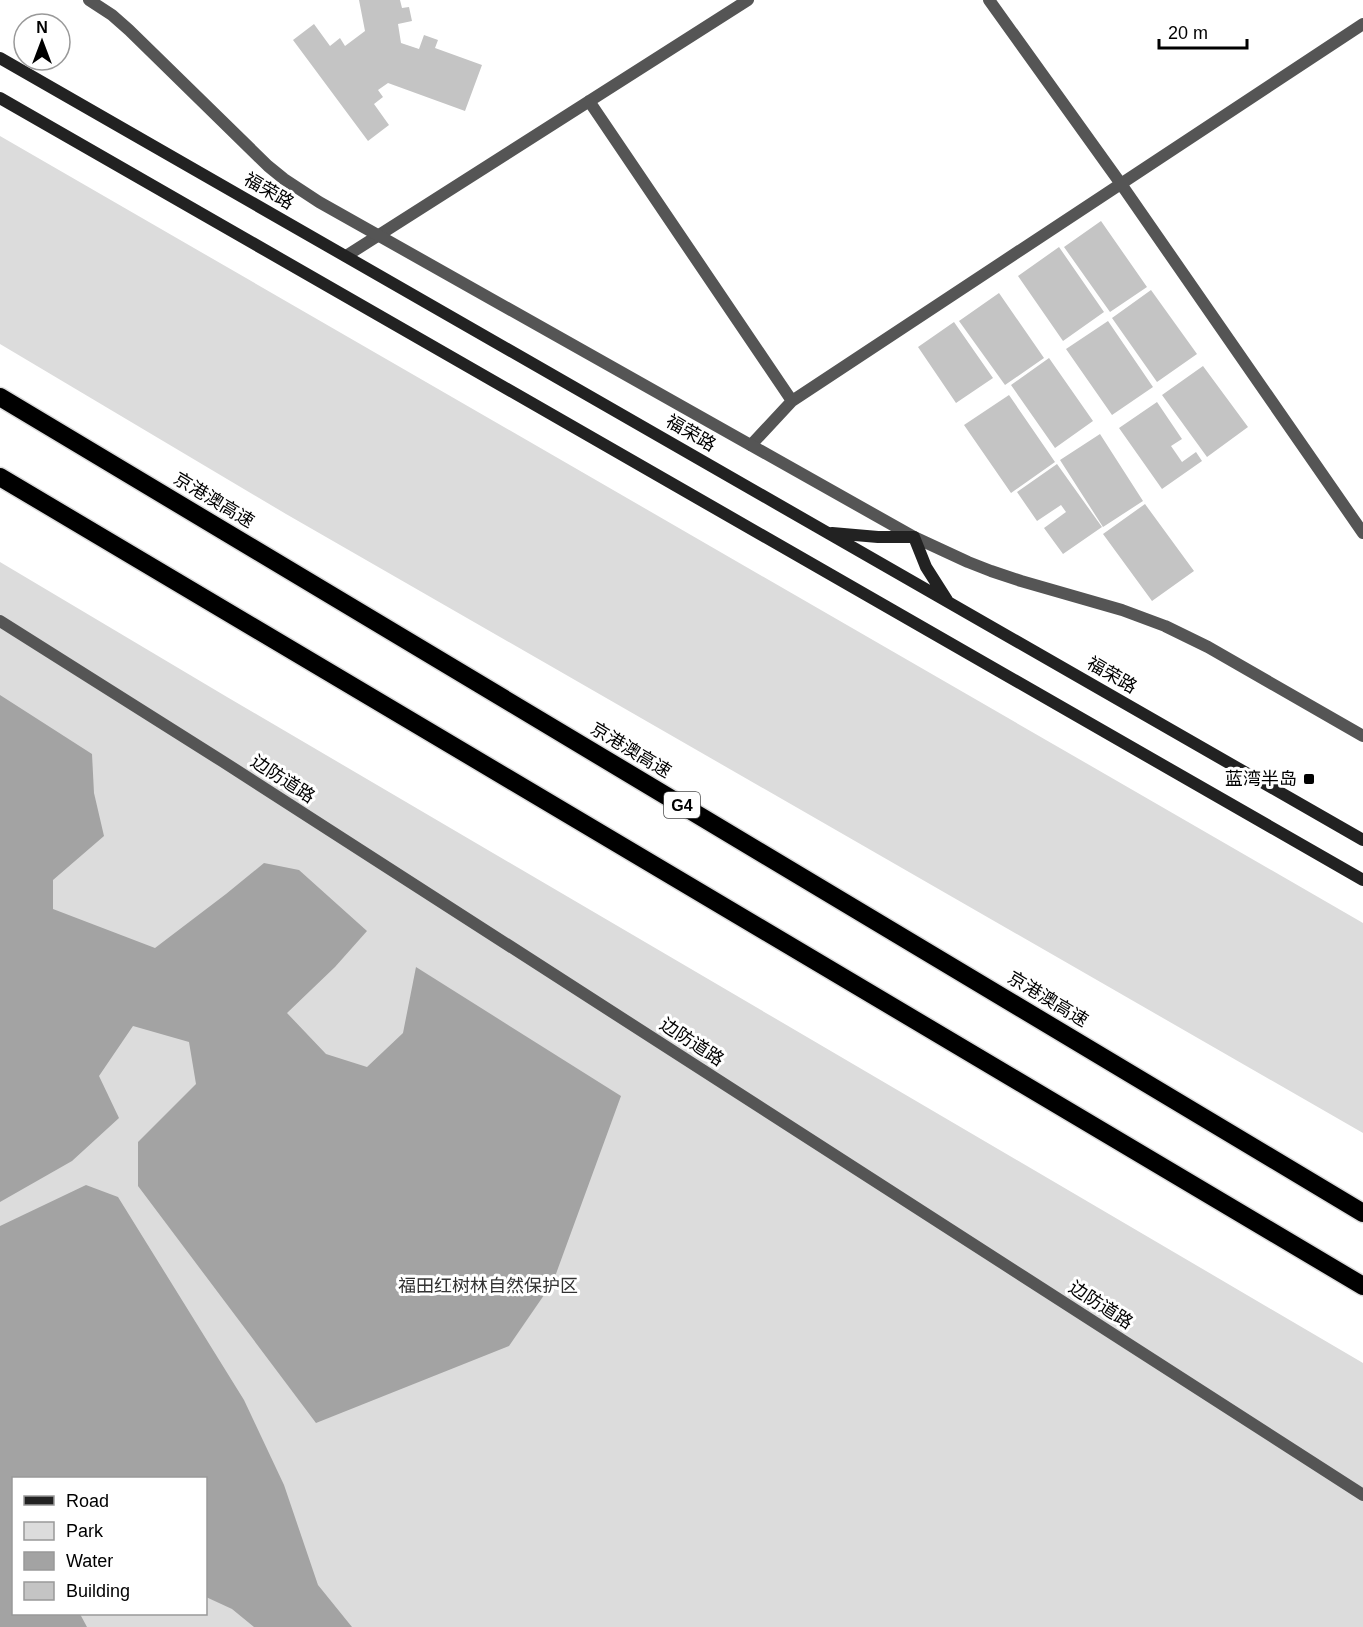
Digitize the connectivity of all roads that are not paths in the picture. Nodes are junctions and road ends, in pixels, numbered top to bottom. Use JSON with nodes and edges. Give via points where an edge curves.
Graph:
{"nodes":[{"id":1,"x":89,"y":0,"type":"edge"},
{"id":2,"x":748,"y":0,"type":"edge"},
{"id":3,"x":989,"y":0,"type":"edge"},
{"id":4,"x":1363,"y":24,"type":"edge"},
{"id":5,"x":0,"y":58,"type":"edge"},
{"id":6,"x":0,"y":98,"type":"edge"},
{"id":7,"x":589,"y":101,"type":"junction"},
{"id":8,"x":1121,"y":184,"type":"junction"},
{"id":9,"x":379,"y":235,"type":"junction"},
{"id":10,"x":346,"y":256,"type":"junction"},
{"id":11,"x":0,"y":397,"type":"edge"},
{"id":12,"x":792,"y":401,"type":"junction"},
{"id":13,"x":751,"y":445,"type":"junction"},
{"id":14,"x":0,"y":477,"type":"edge"},
{"id":15,"x":828,"y":532,"type":"junction"},
{"id":16,"x":1363,"y":533,"type":"edge"},
{"id":17,"x":914,"y":537,"type":"junction"},
{"id":18,"x":948,"y":601,"type":"junction"},
{"id":19,"x":0,"y":621,"type":"edge"},
{"id":20,"x":1363,"y":736,"type":"edge"},
{"id":21,"x":1363,"y":840,"type":"edge"},
{"id":22,"x":1363,"y":880,"type":"edge"},
{"id":23,"x":1363,"y":1213,"type":"edge"},
{"id":24,"x":1363,"y":1286,"type":"edge"},
{"id":25,"x":1363,"y":1495,"type":"edge"}],
"edges":[{"from":1,"to":9,"type":"street","via":[[129,30],[284,179]]},
{"from":2,"to":7,"type":"street"},
{"from":3,"to":8,"type":"street"},
{"from":4,"to":8,"type":"street"},
{"from":5,"to":10,"type":"main road","name":"福荣路"},
{"from":6,"to":22,"type":"main road"},
{"from":7,"to":9,"type":"street"},
{"from":7,"to":12,"type":"street"},
{"from":8,"to":12,"type":"street"},
{"from":8,"to":16,"type":"street"},
{"from":9,"to":10,"type":"street"},
{"from":9,"to":13,"type":"street"},
{"from":10,"to":15,"type":"main road","name":"福荣路"},
{"from":11,"to":23,"type":"highway","name":"京港澳高速","number":"G4"},
{"from":12,"to":13,"type":"street"},
{"from":13,"to":17,"type":"street"},
{"from":14,"to":24,"type":"highway"},
{"from":15,"to":17,"type":"main road"},
{"from":15,"to":18,"type":"main road","name":"福荣路"},
{"from":17,"to":18,"type":"main road","via":[[926,567]]},
{"from":17,"to":20,"type":"street","via":[[991,571],[1165,626]]},
{"from":18,"to":21,"type":"main road","name":"福荣路"},
{"from":19,"to":25,"type":"street","name":"边防道路"}]}
